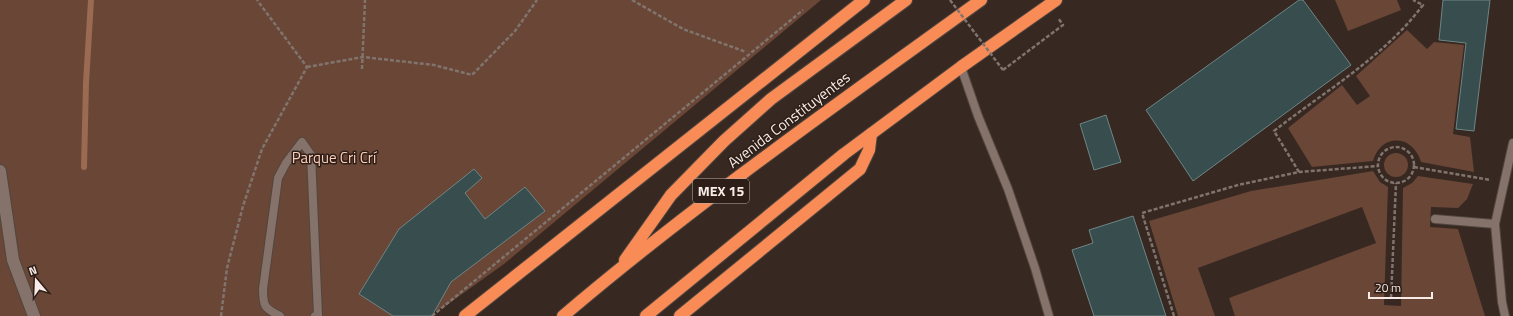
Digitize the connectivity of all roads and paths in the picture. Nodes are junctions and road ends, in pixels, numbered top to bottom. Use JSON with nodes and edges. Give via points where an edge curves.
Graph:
{"nodes":[{"id":1,"x":257,"y":0,"type":"edge"},
{"id":2,"x":365,"y":0,"type":"edge"},
{"id":3,"x":537,"y":0,"type":"edge"},
{"id":4,"x":632,"y":0,"type":"edge"},
{"id":5,"x":864,"y":0,"type":"edge"},
{"id":6,"x":906,"y":0,"type":"edge"},
{"id":7,"x":950,"y":0,"type":"edge"},
{"id":8,"x":981,"y":0,"type":"edge"},
{"id":9,"x":1056,"y":0,"type":"edge"},
{"id":10,"x":1413,"y":0,"type":"edge"},
{"id":11,"x":803,"y":10,"type":"dead end"},
{"id":12,"x":1063,"y":25,"type":"dead end"},
{"id":13,"x":746,"y":52,"type":"dead end"},
{"id":14,"x":363,"y":58,"type":"junction"},
{"id":15,"x":306,"y":67,"type":"junction"},
{"id":16,"x":961,"y":67,"type":"junction"},
{"id":17,"x":362,"y":69,"type":"dead end"},
{"id":18,"x":871,"y":134,"type":"junction"},
{"id":19,"x":1513,"y":143,"type":"edge"},
{"id":20,"x":1378,"y":166,"type":"junction"},
{"id":21,"x":1414,"y":167,"type":"junction"},
{"id":22,"x":0,"y":171,"type":"edge"},
{"id":23,"x":1299,"y":172,"type":"junction"},
{"id":24,"x":1505,"y":182,"type":"junction"},
{"id":25,"x":1396,"y":183,"type":"junction"},
{"id":26,"x":1435,"y":219,"type":"dead end"},
{"id":27,"x":1495,"y":224,"type":"junction"},
{"id":28,"x":617,"y":270,"type":"junction"},
{"id":29,"x":1391,"y":298,"type":"dead end"},
{"id":30,"x":34,"y":316,"type":"edge"},
{"id":31,"x":221,"y":316,"type":"edge"},
{"id":32,"x":280,"y":316,"type":"edge"},
{"id":33,"x":315,"y":316,"type":"edge"},
{"id":34,"x":432,"y":316,"type":"edge"},
{"id":35,"x":465,"y":316,"type":"edge"},
{"id":36,"x":564,"y":316,"type":"edge"},
{"id":37,"x":646,"y":316,"type":"edge"},
{"id":38,"x":680,"y":316,"type":"edge"},
{"id":39,"x":1049,"y":316,"type":"edge"},
{"id":40,"x":1174,"y":316,"type":"edge"},
{"id":41,"x":1506,"y":316,"type":"edge"}],
"edges":[{"from":1,"to":15,"type":"path"},
{"from":2,"to":14,"type":"path"},
{"from":3,"to":14,"type":"path","via":[[515,31],[472,75],[434,65]]},
{"from":4,"to":13,"type":"path","via":[[683,29]]},
{"from":5,"to":35,"type":"highway"},
{"from":6,"to":28,"type":"highway","via":[[771,99],[724,141],[672,195]]},
{"from":7,"to":12,"type":"path","bridge":true,"via":[[1003,70]]},
{"from":8,"to":28,"type":"highway","name":"Avenida Constituyentes","number":"MEX 15","via":[[801,130]]},
{"from":9,"to":16,"type":"highway","number":"MEX 15"},
{"from":10,"to":23,"type":"path","via":[[1423,5],[1409,23],[1350,74],[1274,131]]},
{"from":11,"to":34,"type":"path"},
{"from":14,"to":15,"type":"path"},
{"from":14,"to":17,"type":"path"},
{"from":15,"to":31,"type":"path","via":[[262,148],[227,268]]},
{"from":16,"to":18,"type":"highway","number":"MEX 15"},
{"from":16,"to":39,"type":"lane","via":[[1008,189]]},
{"from":18,"to":37,"type":"highway","number":"MEX 15"},
{"from":18,"to":38,"type":"highway","via":[[869,150],[860,169]]},
{"from":19,"to":24,"type":"lane"},
{"from":20,"to":21,"type":"path","via":[[1378,160],[1385,150],[1396,146],[1408,150],[1412,155]]},
{"from":20,"to":23,"type":"path"},
{"from":20,"to":25,"type":"path","via":[[1382,176]]},
{"from":21,"to":24,"type":"path"},
{"from":21,"to":25,"type":"path","via":[[1410,177]]},
{"from":22,"to":30,"type":"street","via":[[13,260]]},
{"from":23,"to":40,"type":"path","via":[[1142,213]]},
{"from":24,"to":27,"type":"lane"},
{"from":25,"to":29,"type":"path"},
{"from":26,"to":27,"type":"lane"},
{"from":27,"to":41,"type":"lane","via":[[1502,302]]},
{"from":28,"to":36,"type":"highway","name":"Avenida Constituyentes","number":"MEX 15"},
{"from":32,"to":33,"type":"lane","via":[[268,310],[263,302],[263,289],[278,178],[302,142],[311,155],[318,315]]}]}
